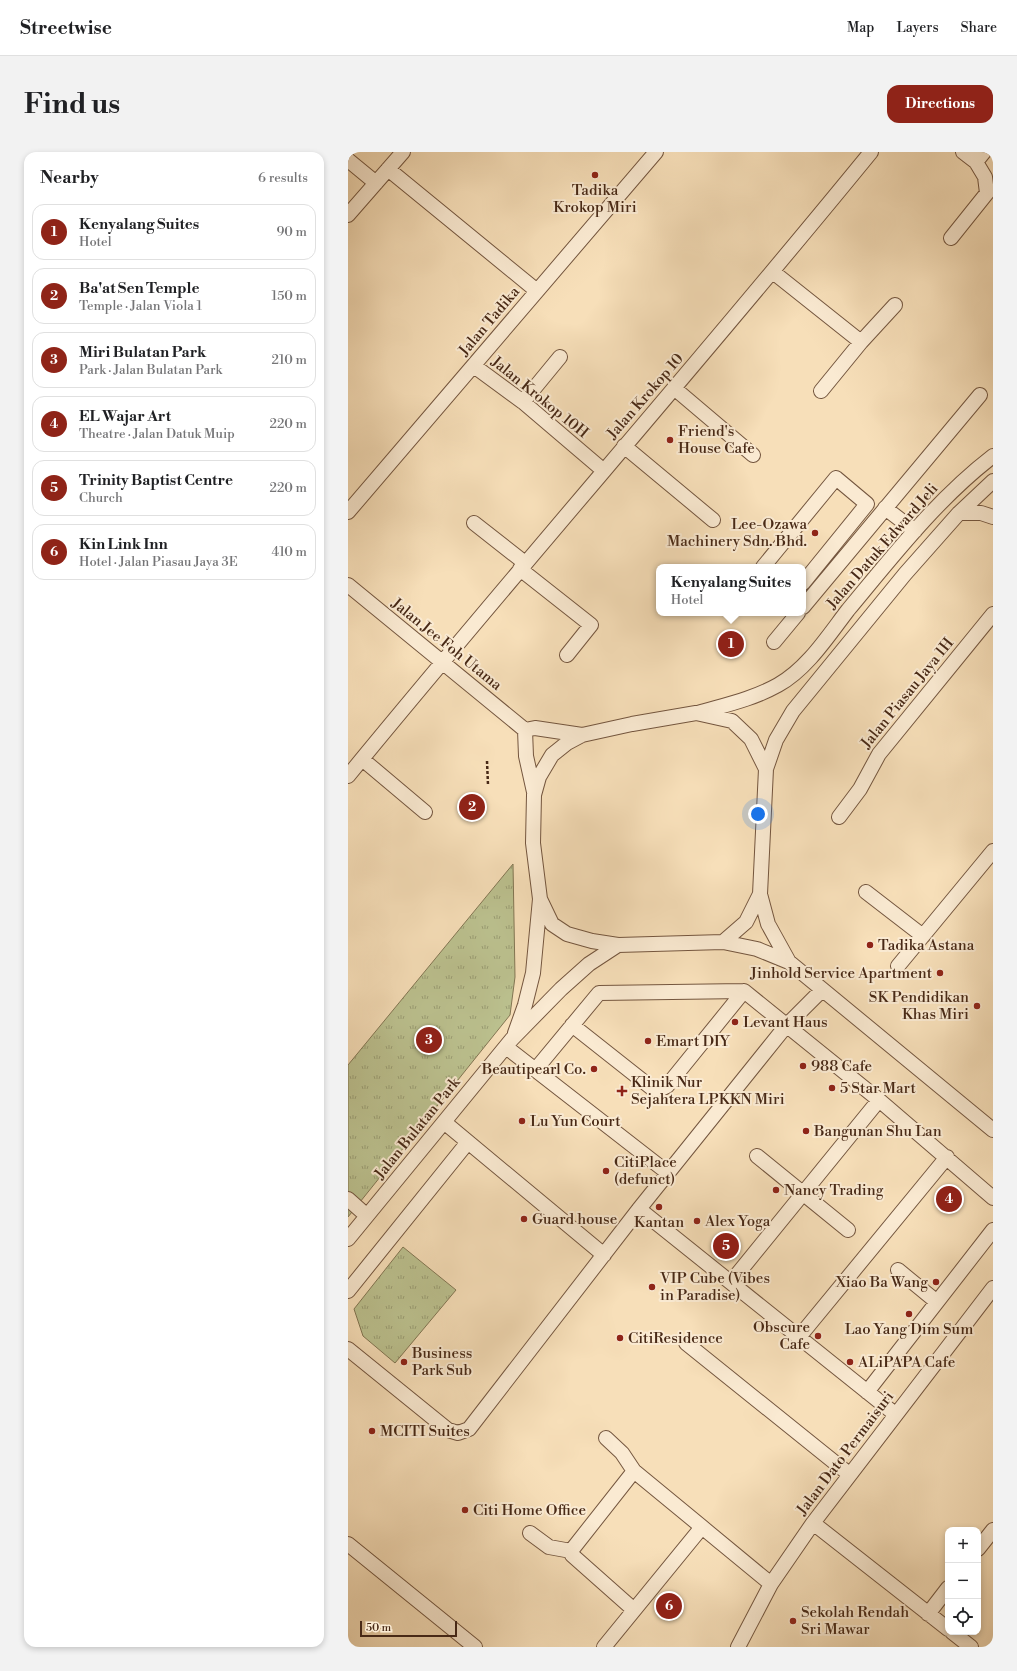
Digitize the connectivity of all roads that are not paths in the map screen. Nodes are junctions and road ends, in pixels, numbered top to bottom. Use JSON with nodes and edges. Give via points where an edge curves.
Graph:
{"nodes":[{"id":1,"x":403,"y":152,"type":"edge"},
{"id":2,"x":656,"y":152,"type":"edge"},
{"id":3,"x":871,"y":152,"type":"edge"},
{"id":4,"x":963,"y":152,"type":"edge"},
{"id":5,"x":980,"y":157,"type":"edge"},
{"id":6,"x":348,"y":160,"type":"edge"},
{"id":7,"x":388,"y":169,"type":"junction"},
{"id":8,"x":376,"y":183,"type":"junction"},
{"id":9,"x":348,"y":215,"type":"edge"},
{"id":10,"x":952,"y":238,"type":"dead end"},
{"id":11,"x":773,"y":272,"type":"junction"},
{"id":12,"x":537,"y":291,"type":"junction"},
{"id":13,"x":895,"y":305,"type":"dead end"},
{"id":14,"x":861,"y":342,"type":"junction"},
{"id":15,"x":560,"y":357,"type":"dead end"},
{"id":16,"x":474,"y":366,"type":"junction"},
{"id":17,"x":674,"y":388,"type":"junction"},
{"id":18,"x":821,"y":392,"type":"dead end"},
{"id":19,"x":980,"y":395,"type":"dead end"},
{"id":20,"x":523,"y":402,"type":"junction"},
{"id":21,"x":624,"y":446,"type":"junction"},
{"id":22,"x":753,"y":455,"type":"dead end"},
{"id":23,"x":993,"y":456,"type":"edge"},
{"id":24,"x":604,"y":471,"type":"junction"},
{"id":25,"x":993,"y":481,"type":"edge"},
{"id":26,"x":885,"y":508,"type":"junction"},
{"id":27,"x":348,"y":512,"type":"edge"},
{"id":28,"x":959,"y":513,"type":"junction"},
{"id":29,"x":993,"y":517,"type":"edge"},
{"id":30,"x":713,"y":520,"type":"dead end"},
{"id":31,"x":474,"y":522,"type":"dead end"},
{"id":32,"x":915,"y":531,"type":"junction"},
{"id":33,"x":765,"y":564,"type":"edge"},
{"id":34,"x":522,"y":566,"type":"junction"},
{"id":35,"x":806,"y":579,"type":"edge"},
{"id":36,"x":348,"y":585,"type":"edge"},
{"id":37,"x":806,"y":603,"type":"edge"},
{"id":38,"x":993,"y":614,"type":"edge"},
{"id":39,"x":796,"y":616,"type":"edge"},
{"id":40,"x":774,"y":642,"type":"dead end"},
{"id":41,"x":567,"y":655,"type":"dead end"},
{"id":42,"x":444,"y":662,"type":"junction"},
{"id":43,"x":696,"y":713,"type":"junction"},
{"id":44,"x":525,"y":730,"type":"junction"},
{"id":45,"x":582,"y":736,"type":"junction"},
{"id":46,"x":353,"y":767,"type":"edge"},
{"id":47,"x":766,"y":769,"type":"junction"},
{"id":48,"x":534,"y":795,"type":"junction"},
{"id":49,"x":425,"y":812,"type":"dead end"},
{"id":50,"x":839,"y":817,"type":"dead end"},
{"id":51,"x":993,"y":851,"type":"edge"},
{"id":52,"x":866,"y":892,"type":"dead end"},
{"id":53,"x":760,"y":894,"type":"junction"},
{"id":54,"x":540,"y":899,"type":"junction"},
{"id":55,"x":923,"y":936,"type":"junction"},
{"id":56,"x":723,"y":942,"type":"junction"},
{"id":57,"x":618,"y":945,"type":"junction"},
{"id":58,"x":789,"y":962,"type":"junction"},
{"id":59,"x":898,"y":966,"type":"dead end"},
{"id":60,"x":822,"y":990,"type":"junction"},
{"id":61,"x":744,"y":991,"type":"junction"},
{"id":62,"x":572,"y":1025,"type":"junction"},
{"id":63,"x":786,"y":1026,"type":"junction"},
{"id":64,"x":509,"y":1043,"type":"junction"},
{"id":65,"x":536,"y":1069,"type":"junction"},
{"id":66,"x":879,"y":1100,"type":"junction"},
{"id":67,"x":444,"y":1122,"type":"junction"},
{"id":68,"x":993,"y":1130,"type":"edge"},
{"id":69,"x":468,"y":1142,"type":"junction"},
{"id":70,"x":757,"y":1156,"type":"dead end"},
{"id":71,"x":946,"y":1157,"type":"junction"},
{"id":72,"x":668,"y":1173,"type":"junction"},
{"id":73,"x":803,"y":1193,"type":"junction"},
{"id":74,"x":993,"y":1198,"type":"edge"},
{"id":75,"x":348,"y":1199,"type":"edge"},
{"id":76,"x":639,"y":1209,"type":"junction"},
{"id":77,"x":367,"y":1216,"type":"junction"},
{"id":78,"x":848,"y":1230,"type":"dead end"},
{"id":79,"x":993,"y":1230,"type":"edge"},
{"id":80,"x":348,"y":1239,"type":"edge"},
{"id":81,"x":604,"y":1254,"type":"junction"},
{"id":82,"x":898,"y":1270,"type":"dead end"},
{"id":83,"x":731,"y":1282,"type":"junction"},
{"id":84,"x":993,"y":1288,"type":"edge"},
{"id":85,"x":348,"y":1291,"type":"edge"},
{"id":86,"x":937,"y":1302,"type":"junction"},
{"id":87,"x":799,"y":1337,"type":"junction"},
{"id":88,"x":686,"y":1343,"type":"dead end"},
{"id":89,"x":348,"y":1348,"type":"edge"},
{"id":90,"x":867,"y":1392,"type":"junction"},
{"id":91,"x":895,"y":1414,"type":"junction"},
{"id":92,"x":606,"y":1438,"type":"dead end"},
{"id":93,"x":634,"y":1471,"type":"junction"},
{"id":94,"x":849,"y":1474,"type":"junction"},
{"id":95,"x":813,"y":1523,"type":"junction"},
{"id":96,"x":702,"y":1527,"type":"junction"},
{"id":97,"x":993,"y":1530,"type":"edge"},
{"id":98,"x":530,"y":1533,"type":"dead end"},
{"id":99,"x":348,"y":1544,"type":"edge"},
{"id":100,"x":981,"y":1545,"type":"edge"},
{"id":101,"x":571,"y":1551,"type":"junction"},
{"id":102,"x":771,"y":1584,"type":"junction"},
{"id":103,"x":945,"y":1592,"type":"edge"},
{"id":104,"x":634,"y":1610,"type":"junction"},
{"id":105,"x":928,"y":1614,"type":"junction"},
{"id":106,"x":945,"y":1627,"type":"edge"},
{"id":107,"x":956,"y":1635,"type":"edge"},
{"id":108,"x":475,"y":1647,"type":"edge"},
{"id":109,"x":604,"y":1647,"type":"edge"},
{"id":110,"x":738,"y":1647,"type":"edge"},
{"id":111,"x":971,"y":1647,"type":"edge"}],
"edges":[{"from":1,"to":7,"type":"street"},
{"from":2,"to":12,"type":"street","name":"Jalan Tadika"},
{"from":3,"to":11,"type":"street","name":"Jalan Krokop 10"},
{"from":4,"to":5,"type":"street"},
{"from":5,"to":10,"type":"street","via":[[987,193]]},
{"from":6,"to":8,"type":"street"},
{"from":7,"to":8,"type":"street"},
{"from":7,"to":12,"type":"street"},
{"from":8,"to":9,"type":"street"},
{"from":11,"to":14,"type":"street"},
{"from":11,"to":17,"type":"street","name":"Jalan Krokop 10"},
{"from":12,"to":16,"type":"street","name":"Jalan Tadika"},
{"from":13,"to":14,"type":"street"},
{"from":14,"to":18,"type":"street"},
{"from":15,"to":20,"type":"street"},
{"from":16,"to":20,"type":"street","name":"Jalan Krokop 10H"},
{"from":16,"to":27,"type":"street","name":"Jalan Tadika"},
{"from":17,"to":21,"type":"street","name":"Jalan Krokop 10"},
{"from":17,"to":22,"type":"street"},
{"from":19,"to":26,"type":"street"},
{"from":20,"to":24,"type":"street","name":"Jalan Krokop 10H"},
{"from":21,"to":24,"type":"street","name":"Jalan Krokop 10"},
{"from":21,"to":30,"type":"street"},
{"from":23,"to":32,"type":"street","name":"Jalan Datuk Edward Jeli","via":[[970,473]]},
{"from":24,"to":34,"type":"street","name":"Jalan Krokop 10"},
{"from":25,"to":28,"type":"street"},
{"from":26,"to":32,"type":"street"},
{"from":26,"to":37,"type":"street"},
{"from":28,"to":29,"type":"street","via":[[981,513]]},
{"from":28,"to":47,"type":"street","via":[[905,574],[793,711],[776,740]]},
{"from":31,"to":34,"type":"street"},
{"from":32,"to":43,"type":"street","name":"Jalan Datuk Edward Jeli","via":[[804,664],[779,684],[755,696]]},
{"from":33,"to":35,"type":"street","via":[[836,478],[867,504]]},
{"from":34,"to":41,"type":"street","via":[[591,625]]},
{"from":34,"to":42,"type":"street","name":"Jalan Krokop 10"},
{"from":36,"to":42,"type":"street","name":"Jalan Jee Foh Utama"},
{"from":38,"to":50,"type":"street","name":"Jalan Piasau Jaya 1H","via":[[879,754],[860,789]]},
{"from":39,"to":40,"type":"street"},
{"from":42,"to":44,"type":"street","name":"Jalan Jee Foh Utama"},
{"from":42,"to":46,"type":"street","name":"Jalan Krokop 10"},
{"from":43,"to":45,"type":"street","name":"Jalan Datuk Edward Jeli"},
{"from":43,"to":47,"type":"street","via":[[732,721],[752,739]]},
{"from":44,"to":45,"type":"street","via":[[535,728]]},
{"from":44,"to":48,"type":"street","via":[[526,756]]},
{"from":45,"to":48,"type":"street","via":[[567,743],[552,755],[539,777]]},
{"from":46,"to":49,"type":"street"},
{"from":47,"to":53,"type":"street"},
{"from":48,"to":54,"type":"street","via":[[533,843]]},
{"from":51,"to":55,"type":"street"},
{"from":52,"to":55,"type":"street"},
{"from":53,"to":56,"type":"street","via":[[746,922]]},
{"from":53,"to":58,"type":"street","via":[[768,924]]},
{"from":54,"to":57,"type":"street","via":[[552,924],[567,934],[592,942]]},
{"from":54,"to":64,"type":"street","via":[[533,973],[525,1005]]},
{"from":55,"to":59,"type":"street"},
{"from":56,"to":57,"type":"street"},
{"from":56,"to":58,"type":"street","via":[[757,949]]},
{"from":57,"to":64,"type":"street","via":[[589,964],[561,989]]},
{"from":58,"to":60,"type":"street"},
{"from":60,"to":63,"type":"street"},
{"from":60,"to":68,"type":"street"},
{"from":61,"to":62,"type":"street","via":[[599,993]]},
{"from":61,"to":62,"type":"street","via":[[667,1086],[661,1089],[653,1089]]},
{"from":61,"to":63,"type":"street"},
{"from":62,"to":65,"type":"street"},
{"from":63,"to":66,"type":"street"},
{"from":63,"to":72,"type":"street"},
{"from":64,"to":65,"type":"street"},
{"from":64,"to":67,"type":"street","name":"Jalan Bulatan Park"},
{"from":65,"to":72,"type":"street"},
{"from":66,"to":71,"type":"street"},
{"from":66,"to":73,"type":"street"},
{"from":67,"to":69,"type":"street"},
{"from":67,"to":77,"type":"street","name":"Jalan Bulatan Park"},
{"from":69,"to":81,"type":"street"},
{"from":69,"to":85,"type":"street"},
{"from":70,"to":73,"type":"street"},
{"from":71,"to":74,"type":"street"},
{"from":71,"to":87,"type":"street"},
{"from":72,"to":76,"type":"street"},
{"from":73,"to":78,"type":"street"},
{"from":73,"to":83,"type":"street"},
{"from":75,"to":77,"type":"street"},
{"from":76,"to":81,"type":"street"},
{"from":76,"to":83,"type":"street"},
{"from":77,"to":80,"type":"street","name":"Jalan Bulatan Park"},
{"from":79,"to":86,"type":"street"},
{"from":81,"to":89,"type":"street","via":[[469,1429],[458,1433],[448,1430]]},
{"from":82,"to":86,"type":"street"},
{"from":83,"to":87,"type":"street"},
{"from":84,"to":91,"type":"street","name":"Jalan Dato Permaisuri"},
{"from":86,"to":90,"type":"street"},
{"from":87,"to":90,"type":"street"},
{"from":88,"to":94,"type":"street"},
{"from":90,"to":91,"type":"street"},
{"from":91,"to":94,"type":"street","name":"Jalan Dato Permaisuri"},
{"from":92,"to":93,"type":"street","via":[[622,1453]]},
{"from":93,"to":96,"type":"street"},
{"from":93,"to":101,"type":"street"},
{"from":94,"to":95,"type":"street","name":"Jalan Dato Permaisuri"},
{"from":95,"to":102,"type":"street","name":"Jalan Dato Permaisuri"},
{"from":95,"to":105,"type":"street"},
{"from":96,"to":102,"type":"street"},
{"from":96,"to":104,"type":"street"},
{"from":97,"to":100,"type":"street"},
{"from":98,"to":101,"type":"street","via":[[549,1547]]},
{"from":99,"to":108,"type":"street"},
{"from":101,"to":104,"type":"street","via":[[572,1555]]},
{"from":102,"to":110,"type":"street","name":"Jalan Dato Permaisuri"},
{"from":103,"to":105,"type":"street"},
{"from":104,"to":109,"type":"street"},
{"from":105,"to":106,"type":"street"},
{"from":107,"to":111,"type":"street"}]}
